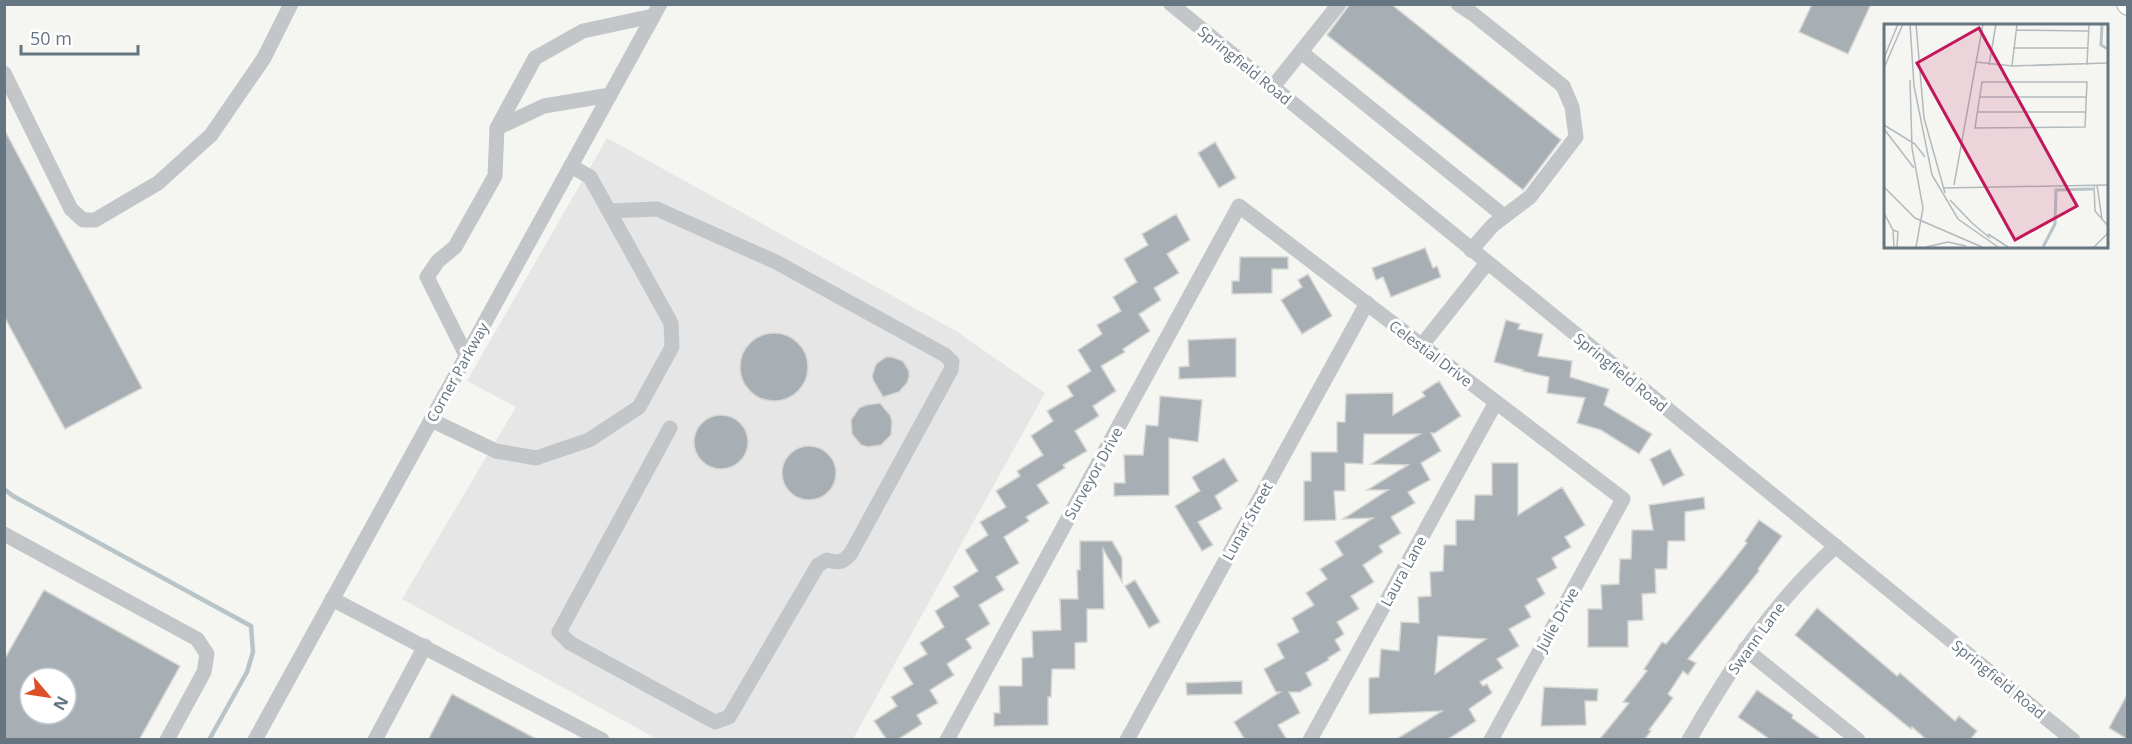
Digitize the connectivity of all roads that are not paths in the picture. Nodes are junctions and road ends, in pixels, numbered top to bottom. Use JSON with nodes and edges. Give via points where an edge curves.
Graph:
{"nodes":[{"id":1,"x":291,"y":4,"type":"edge"},
{"id":2,"x":1171,"y":4,"type":"edge"},
{"id":3,"x":1339,"y":4,"type":"edge"},
{"id":4,"x":1458,"y":4,"type":"edge"},
{"id":5,"x":657,"y":10,"type":"edge"},
{"id":6,"x":1301,"y":51,"type":"junction"},
{"id":7,"x":4,"y":73,"type":"edge"},
{"id":8,"x":1272,"y":88,"type":"junction"},
{"id":9,"x":610,"y":95,"type":"junction"},
{"id":10,"x":497,"y":128,"type":"junction"},
{"id":11,"x":571,"y":166,"type":"junction"},
{"id":12,"x":1239,"y":206,"type":"joint"},
{"id":13,"x":609,"y":211,"type":"junction"},
{"id":14,"x":1504,"y":216,"type":"junction"},
{"id":15,"x":1471,"y":250,"type":"junction"},
{"id":16,"x":1486,"y":263,"type":"junction"},
{"id":17,"x":1367,"y":303,"type":"junction"},
{"id":18,"x":1422,"y":345,"type":"junction"},
{"id":19,"x":466,"y":355,"type":"junction"},
{"id":20,"x":1496,"y":402,"type":"junction"},
{"id":21,"x":431,"y":420,"type":"junction"},
{"id":22,"x":670,"y":428,"type":"dead end"},
{"id":23,"x":1623,"y":499,"type":"joint"},
{"id":24,"x":4,"y":534,"type":"edge"},
{"id":25,"x":1836,"y":546,"type":"junction"},
{"id":26,"x":332,"y":598,"type":"junction"},
{"id":27,"x":425,"y":646,"type":"junction"},
{"id":28,"x":1745,"y":649,"type":"junction"},
{"id":29,"x":167,"y":740,"type":"edge"},
{"id":30,"x":255,"y":740,"type":"edge"},
{"id":31,"x":375,"y":740,"type":"edge"},
{"id":32,"x":602,"y":740,"type":"edge"},
{"id":33,"x":947,"y":740,"type":"edge"},
{"id":34,"x":1128,"y":740,"type":"edge"},
{"id":35,"x":1310,"y":740,"type":"edge"},
{"id":36,"x":1491,"y":740,"type":"edge"},
{"id":37,"x":1689,"y":740,"type":"edge"},
{"id":38,"x":1858,"y":740,"type":"edge"},
{"id":39,"x":2073,"y":740,"type":"edge"}],
"edges":[{"from":1,"to":7,"type":"street","via":[[264,58],[211,135],[158,183],[95,220],[83,220],[71,209]]},
{"from":2,"to":8,"type":"street","name":"Springfield Road"},
{"from":3,"to":6,"type":"street"},
{"from":4,"to":14,"type":"street","via":[[1563,86],[1572,107],[1576,137],[1530,197]]},
{"from":5,"to":9,"type":"street","name":"Corner Parkway"},
{"from":5,"to":10,"type":"street","via":[[583,31],[535,58]]},
{"from":6,"to":8,"type":"street"},
{"from":6,"to":14,"type":"street"},
{"from":8,"to":15,"type":"street","name":"Springfield Road"},
{"from":9,"to":10,"type":"street","via":[[544,106]]},
{"from":9,"to":11,"type":"street","name":"Corner Parkway"},
{"from":10,"to":19,"type":"street","via":[[495,176],[455,247],[427,277]]},
{"from":11,"to":13,"type":"street","via":[[590,177]]},
{"from":11,"to":19,"type":"street","name":"Corner Parkway"},
{"from":12,"to":17,"type":"street","name":"Celestial Drive"},
{"from":12,"to":33,"type":"street","name":"Surveyor Drive"},
{"from":13,"to":21,"type":"street","via":[[671,323],[672,347],[639,407],[589,440],[536,458],[496,451]]},
{"from":13,"to":22,"type":"street","via":[[657,209],[776,262],[952,362],[851,553],[844,561],[826,560],[818,566],[729,717],[715,722],[570,643],[559,632]]},
{"from":14,"to":15,"type":"street"},
{"from":15,"to":16,"type":"street","name":"Springfield Road"},
{"from":16,"to":18,"type":"street"},
{"from":16,"to":25,"type":"street","name":"Springfield Road"},
{"from":17,"to":18,"type":"street","name":"Celestial Drive"},
{"from":17,"to":34,"type":"street","name":"Lunar Street"},
{"from":18,"to":20,"type":"street","name":"Celestial Drive"},
{"from":19,"to":21,"type":"street","name":"Corner Parkway"},
{"from":20,"to":23,"type":"street","name":"Celestial Drive"},
{"from":20,"to":35,"type":"street","name":"Laura Lane"},
{"from":21,"to":26,"type":"street","name":"Corner Parkway"},
{"from":23,"to":36,"type":"street","name":"Julie Drive"},
{"from":24,"to":29,"type":"street","via":[[197,639],[207,654],[204,672]]},
{"from":25,"to":28,"type":"street","name":"Swann Lane","via":[[1779,604]]},
{"from":25,"to":39,"type":"street","name":"Springfield Road"},
{"from":26,"to":27,"type":"street"},
{"from":26,"to":30,"type":"street","name":"Corner Parkway"},
{"from":27,"to":31,"type":"street"},
{"from":27,"to":32,"type":"street"},
{"from":28,"to":37,"type":"street","name":"Swann Lane"},
{"from":28,"to":38,"type":"street"}]}
